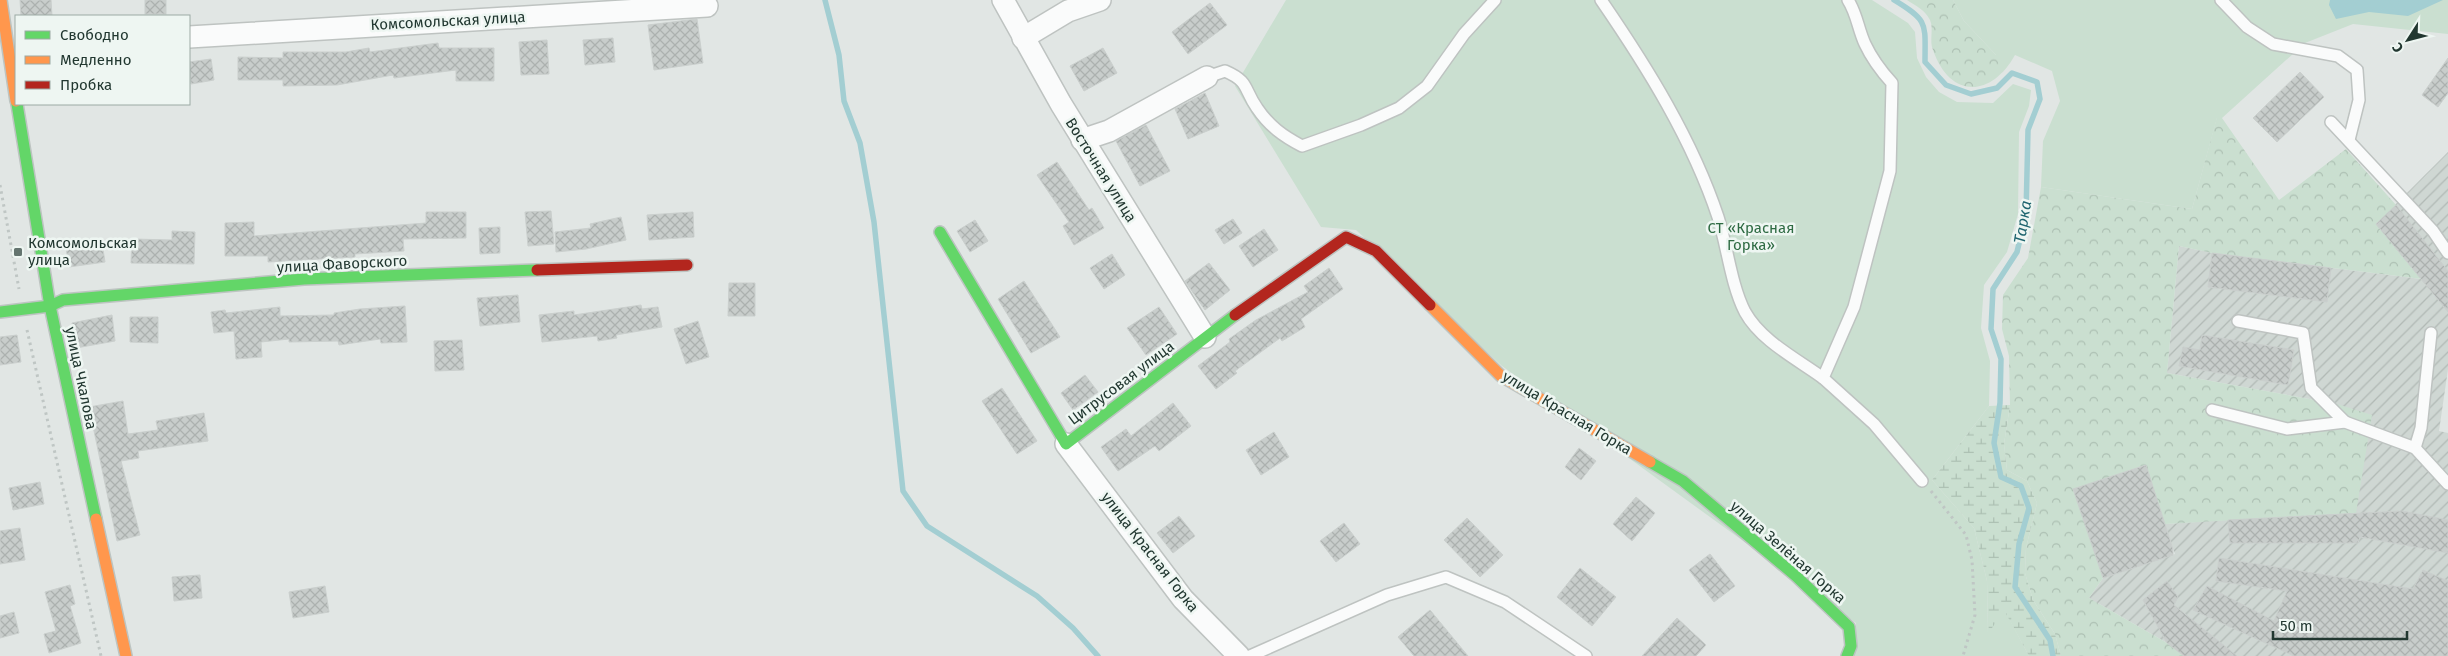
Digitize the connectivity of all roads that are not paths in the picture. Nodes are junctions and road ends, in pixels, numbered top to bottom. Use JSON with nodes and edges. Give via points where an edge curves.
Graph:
{"nodes":[{"id":1,"x":1,"y":0,"type":"edge"},
{"id":2,"x":1002,"y":0,"type":"edge"},
{"id":3,"x":1100,"y":0,"type":"edge"},
{"id":4,"x":1495,"y":0,"type":"edge"},
{"id":5,"x":1601,"y":0,"type":"edge"},
{"id":6,"x":1848,"y":0,"type":"edge"},
{"id":7,"x":2221,"y":0,"type":"edge"},
{"id":8,"x":707,"y":6,"type":"dead end"},
{"id":9,"x":190,"y":37,"type":"edge"},
{"id":10,"x":1023,"y":38,"type":"junction"},
{"id":11,"x":8,"y":48,"type":"edge"},
{"id":12,"x":1207,"y":77,"type":"joint"},
{"id":13,"x":15,"y":95,"type":"edge"},
{"id":14,"x":16,"y":105,"type":"edge"},
{"id":15,"x":2331,"y":122,"type":"dead end"},
{"id":16,"x":1082,"y":140,"type":"junction"},
{"id":17,"x":2349,"y":140,"type":"junction"},
{"id":18,"x":940,"y":232,"type":"dead end"},
{"id":19,"x":1346,"y":237,"type":"joint"},
{"id":20,"x":2448,"y":253,"type":"edge"},
{"id":21,"x":687,"y":264,"type":"dead end"},
{"id":22,"x":50,"y":306,"type":"junction"},
{"id":23,"x":0,"y":312,"type":"edge"},
{"id":24,"x":2238,"y":321,"type":"dead end"},
{"id":25,"x":2431,"y":333,"type":"dead end"},
{"id":26,"x":1205,"y":338,"type":"junction"},
{"id":27,"x":1823,"y":378,"type":"junction"},
{"id":28,"x":2212,"y":410,"type":"dead end"},
{"id":29,"x":2345,"y":422,"type":"junction"},
{"id":30,"x":1066,"y":444,"type":"junction"},
{"id":31,"x":2415,"y":448,"type":"junction"},
{"id":32,"x":1683,"y":481,"type":"joint"},
{"id":33,"x":1922,"y":481,"type":"road end"},
{"id":34,"x":2448,"y":484,"type":"edge"},
{"id":35,"x":126,"y":656,"type":"edge"},
{"id":36,"x":1239,"y":656,"type":"edge"},
{"id":37,"x":1250,"y":656,"type":"edge"},
{"id":38,"x":1586,"y":656,"type":"edge"},
{"id":39,"x":1847,"y":656,"type":"edge"}],
"edges":[{"from":1,"to":11,"type":"street","name":"улица Чкалова"},
{"from":2,"to":10,"type":"street","name":"Восточная улица"},
{"from":3,"to":10,"type":"street","via":[[1068,11]]},
{"from":4,"to":12,"type":"lane","via":[[1464,34],[1427,86],[1399,108],[1302,146],[1279,134],[1257,108],[1242,78],[1225,71]]},
{"from":5,"to":27,"type":"lane","via":[[1639,56],[1698,166],[1718,218],[1745,312],[1765,336]]},
{"from":6,"to":27,"type":"lane","via":[[1864,42],[1878,67],[1892,83],[1890,171],[1854,307]]},
{"from":7,"to":17,"type":"lane","via":[[2247,27],[2273,44],[2338,56],[2357,70],[2359,100]]},
{"from":8,"to":9,"type":"street","name":"Комсомольская улица"},
{"from":10,"to":16,"type":"street","name":"Восточная улица"},
{"from":11,"to":13,"type":"street","name":"улица Чкалова"},
{"from":12,"to":16,"type":"street","via":[[1109,131]]},
{"from":14,"to":22,"type":"street","name":"улица Чкалова"},
{"from":15,"to":17,"type":"lane"},
{"from":16,"to":26,"type":"street","name":"Восточная улица"},
{"from":17,"to":20,"type":"lane","via":[[2433,231]]},
{"from":18,"to":30,"type":"street","name":"Цитрусовая улица"},
{"from":19,"to":26,"type":"street","name":"Цитрусовая улица"},
{"from":19,"to":32,"type":"street","name":"улица Красная Горка","via":[[1376,251],[1501,376]]},
{"from":21,"to":22,"type":"street","name":"улица Фаворского","via":[[304,279],[63,300]]},
{"from":22,"to":23,"type":"street","name":"улица Фаворского"},
{"from":22,"to":35,"type":"street","name":"улица Чкалова"},
{"from":24,"to":29,"type":"lane","via":[[2303,333],[2311,388]]},
{"from":25,"to":31,"type":"lane","via":[[2421,428]]},
{"from":26,"to":30,"type":"street","name":"Цитрусовая улица"},
{"from":27,"to":33,"type":"lane","via":[[1874,424]]},
{"from":28,"to":29,"type":"lane","via":[[2288,429]]},
{"from":29,"to":31,"type":"lane"},
{"from":30,"to":36,"type":"street","name":"улица Красная Горка","via":[[1183,599]]},
{"from":31,"to":34,"type":"lane"},
{"from":32,"to":39,"type":"street","name":"улица Зелёная Горка","via":[[1796,576],[1849,627],[1851,646]]},
{"from":37,"to":38,"type":"lane","via":[[1387,595],[1446,577],[1505,602]]}]}
